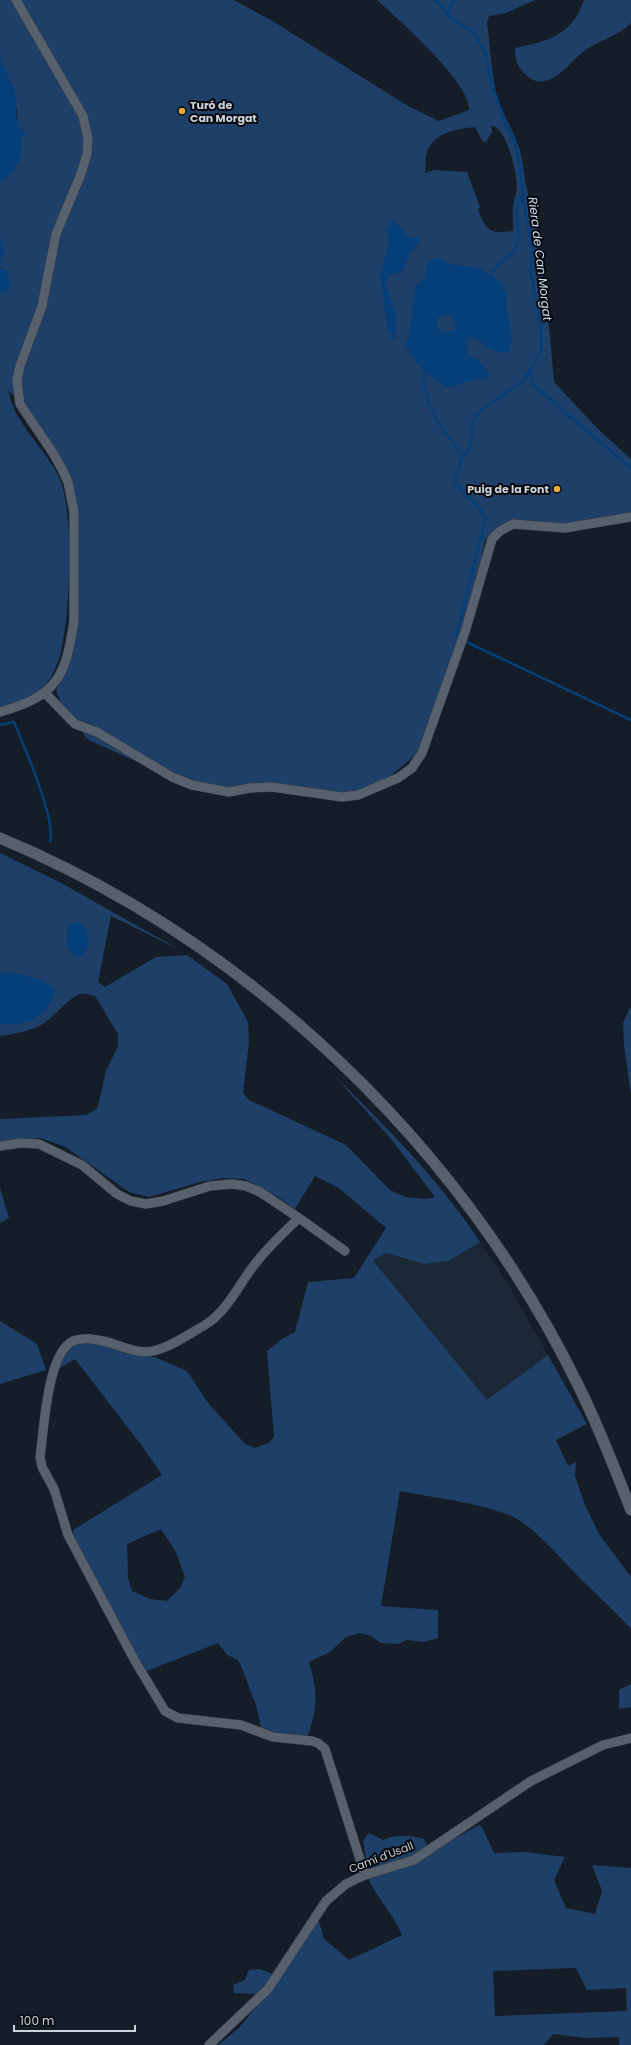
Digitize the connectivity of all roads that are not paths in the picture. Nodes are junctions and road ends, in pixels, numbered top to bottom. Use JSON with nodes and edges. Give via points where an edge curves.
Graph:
{"nodes":[{"id":1,"x":16,"y":0,"type":"edge"},
{"id":2,"x":631,"y":517,"type":"edge"},
{"id":3,"x":45,"y":693,"type":"junction"},
{"id":4,"x":0,"y":712,"type":"edge"},
{"id":5,"x":0,"y":838,"type":"edge"},
{"id":6,"x":0,"y":1146,"type":"edge"},
{"id":7,"x":298,"y":1218,"type":"junction"},
{"id":8,"x":345,"y":1251,"type":"dead end"},
{"id":9,"x":631,"y":1510,"type":"edge"},
{"id":10,"x":631,"y":1738,"type":"edge"},
{"id":11,"x":365,"y":1875,"type":"junction"},
{"id":12,"x":209,"y":2045,"type":"edge"}],
"edges":[{"from":1,"to":3,"type":"street","via":[[83,116],[88,139],[81,174],[56,234],[42,306],[17,380],[20,404],[62,469],[68,482],[74,512],[74,620],[68,653],[59,676]]},
{"from":2,"to":3,"type":"street","via":[[565,528],[513,524],[492,539],[465,632],[422,753],[412,768],[398,778],[358,795],[342,797],[272,787],[229,792],[192,785],[172,777],[97,732],[75,724]]},
{"from":3,"to":4,"type":"street","via":[[31,702]]},
{"from":5,"to":9,"type":"main road","via":[[52,861],[128,902],[210,955],[290,1017],[366,1087],[453,1188],[519,1281],[579,1387]]},
{"from":6,"to":7,"type":"street","via":[[39,1144],[82,1165],[117,1194],[131,1201],[146,1204],[163,1202],[210,1186],[232,1184],[260,1192]]},
{"from":7,"to":8,"type":"street"},
{"from":7,"to":11,"type":"street","via":[[255,1264],[232,1297],[212,1319],[167,1346],[142,1352],[90,1338],[72,1341],[63,1349],[51,1375],[40,1457],[42,1467],[54,1489],[68,1535],[135,1661],[165,1711],[178,1718],[241,1725],[273,1736],[312,1741],[322,1745]]},
{"from":10,"to":11,"type":"street","name":"Camí d'Usall","via":[[604,1745],[532,1781],[414,1860]]},
{"from":11,"to":12,"type":"street","name":"Camí d'Usall","via":[[346,1884],[326,1901],[268,1989]]}]}
